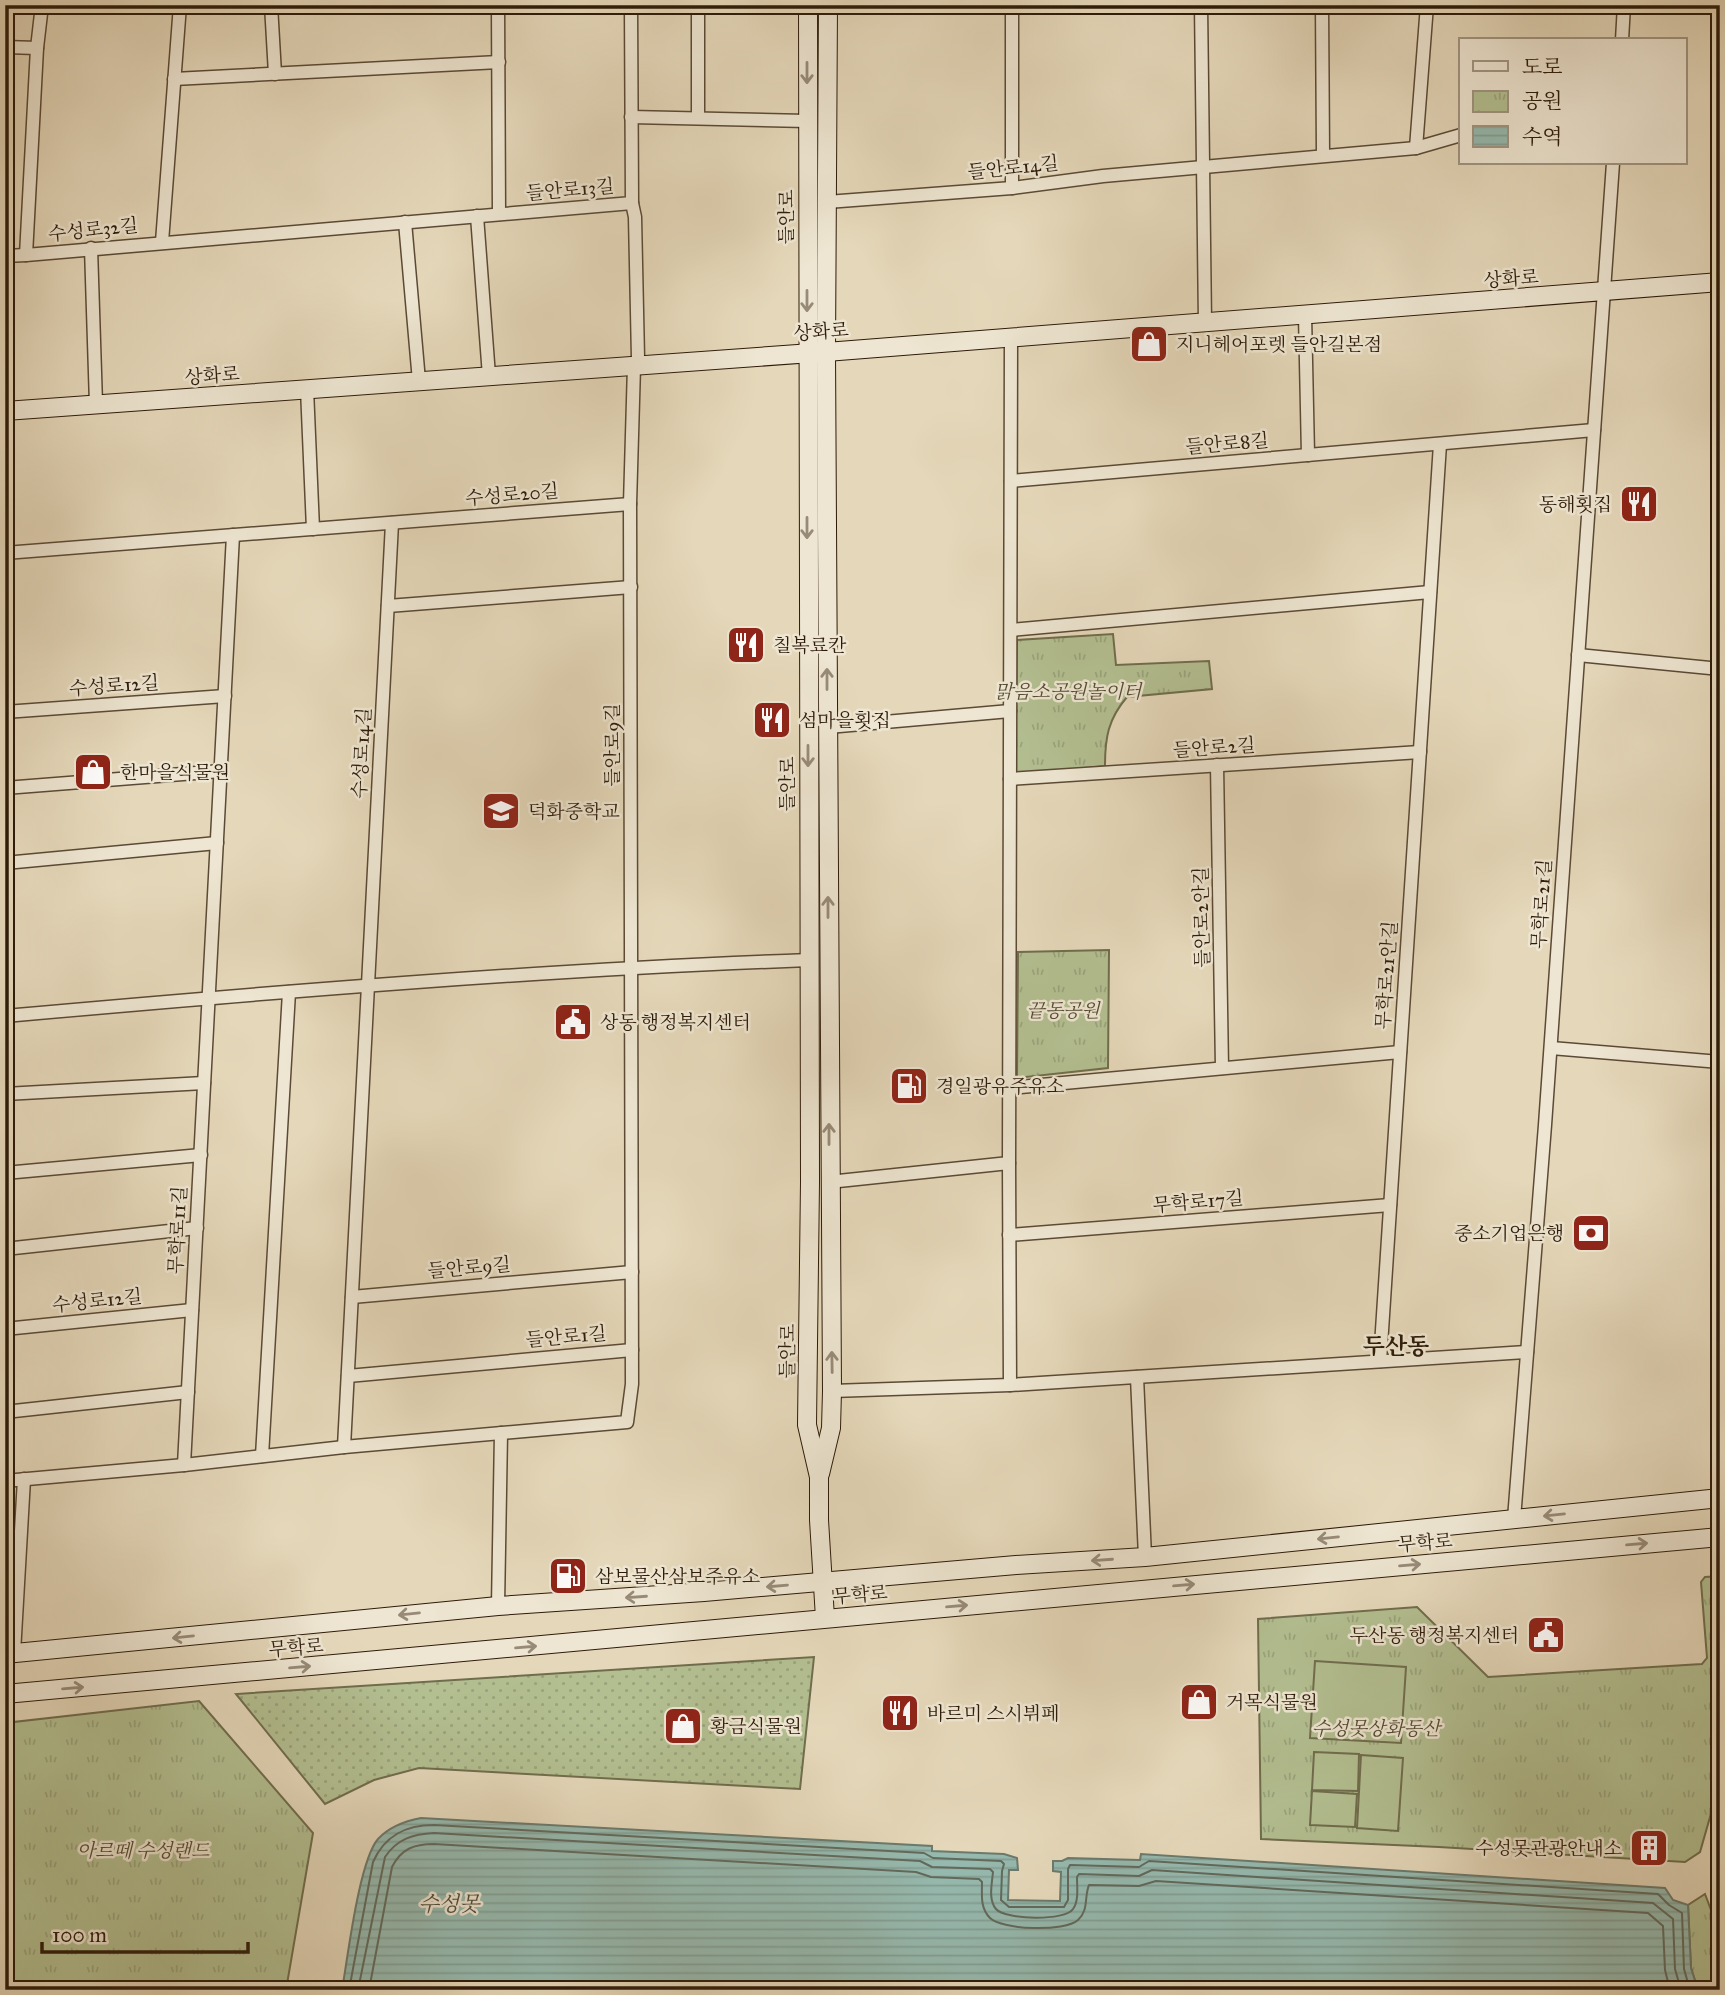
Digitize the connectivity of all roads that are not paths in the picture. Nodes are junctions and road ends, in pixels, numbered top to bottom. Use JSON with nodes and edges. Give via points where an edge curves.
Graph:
{"nodes":[{"id":1,"x":42,"y":5,"type":"edge"},
{"id":2,"x":180,"y":5,"type":"edge"},
{"id":3,"x":271,"y":5,"type":"edge"},
{"id":4,"x":498,"y":5,"type":"edge"},
{"id":5,"x":631,"y":5,"type":"edge"},
{"id":6,"x":698,"y":5,"type":"edge"},
{"id":7,"x":808,"y":5,"type":"edge"},
{"id":8,"x":828,"y":5,"type":"edge"},
{"id":9,"x":1012,"y":5,"type":"edge"},
{"id":10,"x":1201,"y":5,"type":"edge"},
{"id":11,"x":1322,"y":5,"type":"edge"},
{"id":12,"x":1427,"y":5,"type":"edge"},
{"id":13,"x":1624,"y":5,"type":"edge"},
{"id":14,"x":1622,"y":38,"type":"edge"},
{"id":15,"x":5,"y":47,"type":"edge"},
{"id":16,"x":37,"y":48,"type":"junction"},
{"id":17,"x":499,"y":62,"type":"junction"},
{"id":18,"x":275,"y":74,"type":"junction"},
{"id":19,"x":174,"y":79,"type":"junction"},
{"id":20,"x":631,"y":117,"type":"junction"},
{"id":21,"x":698,"y":118,"type":"junction"},
{"id":22,"x":807,"y":121,"type":"junction"},
{"id":23,"x":1459,"y":136,"type":"edge"},
{"id":24,"x":1416,"y":148,"type":"junction"},
{"id":25,"x":1323,"y":155,"type":"junction"},
{"id":26,"x":1613,"y":164,"type":"edge"},
{"id":27,"x":1203,"y":166,"type":"junction"},
{"id":28,"x":1012,"y":188,"type":"junction"},
{"id":29,"x":827,"y":202,"type":"junction"},
{"id":30,"x":632,"y":204,"type":"junction"},
{"id":31,"x":499,"y":214,"type":"junction"},
{"id":32,"x":477,"y":216,"type":"junction"},
{"id":33,"x":405,"y":222,"type":"junction"},
{"id":34,"x":162,"y":242,"type":"junction"},
{"id":35,"x":91,"y":248,"type":"junction"},
{"id":36,"x":26,"y":255,"type":"junction"},
{"id":37,"x":5,"y":256,"type":"edge"},
{"id":38,"x":1720,"y":282,"type":"edge"},
{"id":39,"x":1604,"y":292,"type":"junction"},
{"id":40,"x":1305,"y":315,"type":"junction"},
{"id":41,"x":1205,"y":323,"type":"junction"},
{"id":42,"x":1011,"y":338,"type":"junction"},
{"id":43,"x":826,"y":352,"type":"junction"},
{"id":44,"x":807,"y":354,"type":"junction"},
{"id":45,"x":634,"y":366,"type":"junction"},
{"id":46,"x":489,"y":376,"type":"junction"},
{"id":47,"x":419,"y":381,"type":"junction"},
{"id":48,"x":307,"y":389,"type":"junction"},
{"id":49,"x":96,"y":404,"type":"junction"},
{"id":50,"x":6,"y":415,"type":"edge"},
{"id":51,"x":1594,"y":430,"type":"junction"},
{"id":52,"x":1440,"y":444,"type":"junction"},
{"id":53,"x":1308,"y":455,"type":"junction"},
{"id":54,"x":1011,"y":481,"type":"junction"},
{"id":55,"x":630,"y":504,"type":"junction"},
{"id":56,"x":392,"y":523,"type":"junction"},
{"id":57,"x":313,"y":529,"type":"junction"},
{"id":58,"x":233,"y":535,"type":"junction"},
{"id":59,"x":5,"y":554,"type":"edge"},
{"id":60,"x":631,"y":587,"type":"junction"},
{"id":61,"x":1430,"y":592,"type":"junction"},
{"id":62,"x":388,"y":606,"type":"junction"},
{"id":63,"x":1011,"y":630,"type":"junction"},
{"id":64,"x":1578,"y":655,"type":"junction"},
{"id":65,"x":1720,"y":669,"type":"edge"},
{"id":66,"x":225,"y":696,"type":"junction"},
{"id":67,"x":1010,"y":711,"type":"junction"},
{"id":68,"x":5,"y":712,"type":"edge"},
{"id":69,"x":828,"y":727,"type":"junction"},
{"id":70,"x":1420,"y":752,"type":"junction"},
{"id":71,"x":1217,"y":765,"type":"junction"},
{"id":72,"x":221,"y":771,"type":"junction"},
{"id":73,"x":1010,"y":779,"type":"junction"},
{"id":74,"x":5,"y":788,"type":"edge"},
{"id":75,"x":217,"y":843,"type":"junction"},
{"id":76,"x":5,"y":863,"type":"edge"},
{"id":77,"x":809,"y":960,"type":"junction"},
{"id":78,"x":631,"y":966,"type":"junction"},
{"id":79,"x":368,"y":986,"type":"junction"},
{"id":80,"x":289,"y":992,"type":"junction"},
{"id":81,"x":209,"y":998,"type":"junction"},
{"id":82,"x":5,"y":1016,"type":"edge"},
{"id":83,"x":1551,"y":1048,"type":"junction"},
{"id":84,"x":1400,"y":1052,"type":"junction"},
{"id":85,"x":1720,"y":1062,"type":"edge"},
{"id":86,"x":1222,"y":1068,"type":"junction"},
{"id":87,"x":204,"y":1083,"type":"junction"},
{"id":88,"x":1009,"y":1088,"type":"junction"},
{"id":89,"x":5,"y":1094,"type":"edge"},
{"id":90,"x":201,"y":1155,"type":"junction"},
{"id":91,"x":1009,"y":1163,"type":"junction"},
{"id":92,"x":5,"y":1173,"type":"edge"},
{"id":93,"x":829,"y":1182,"type":"junction"},
{"id":94,"x":1390,"y":1205,"type":"junction"},
{"id":95,"x":197,"y":1228,"type":"junction"},
{"id":96,"x":1009,"y":1235,"type":"junction"},
{"id":97,"x":5,"y":1249,"type":"edge"},
{"id":98,"x":632,"y":1272,"type":"junction"},
{"id":99,"x":352,"y":1297,"type":"junction"},
{"id":100,"x":192,"y":1310,"type":"junction"},
{"id":101,"x":5,"y":1329,"type":"edge"},
{"id":102,"x":632,"y":1350,"type":"junction"},
{"id":103,"x":1527,"y":1352,"type":"junction"},
{"id":104,"x":1380,"y":1361,"type":"junction"},
{"id":105,"x":348,"y":1376,"type":"junction"},
{"id":106,"x":1136,"y":1377,"type":"junction"},
{"id":107,"x":1010,"y":1385,"type":"junction"},
{"id":108,"x":832,"y":1391,"type":"junction"},
{"id":109,"x":188,"y":1392,"type":"junction"},
{"id":110,"x":5,"y":1412,"type":"edge"},
{"id":111,"x":501,"y":1433,"type":"junction"},
{"id":112,"x":344,"y":1447,"type":"junction"},
{"id":113,"x":262,"y":1456,"type":"junction"},
{"id":114,"x":184,"y":1465,"type":"junction"},
{"id":115,"x":819,"y":1477,"type":"junction"},
{"id":116,"x":24,"y":1479,"type":"junction"},
{"id":117,"x":5,"y":1480,"type":"edge"},
{"id":118,"x":1720,"y":1499,"type":"edge"},
{"id":119,"x":1514,"y":1519,"type":"junction"},
{"id":120,"x":1720,"y":1537,"type":"edge"},
{"id":121,"x":1145,"y":1557,"type":"junction"},
{"id":122,"x":823,"y":1581,"type":"junction"},
{"id":123,"x":498,"y":1606,"type":"junction"},
{"id":124,"x":825,"y":1618,"type":"junction"},
{"id":125,"x":10,"y":1654,"type":"edge"},
{"id":126,"x":5,"y":1694,"type":"edge"}],
"edges":[{"from":1,"to":16,"type":"street","name":"수성로32길"},
{"from":2,"to":19,"type":"street","name":"수성로32길"},
{"from":3,"to":18,"type":"street"},
{"from":4,"to":17,"type":"street","name":"들안로13길"},
{"from":5,"to":20,"type":"street","name":"들안로13길"},
{"from":6,"to":21,"type":"street"},
{"from":7,"to":22,"type":"main road","name":"들안로","one_way":true},
{"from":8,"to":29,"type":"main road","name":"들안로"},
{"from":9,"to":28,"type":"street"},
{"from":10,"to":27,"type":"street"},
{"from":11,"to":25,"type":"street"},
{"from":12,"to":24,"type":"street"},
{"from":13,"to":14,"type":"street"},
{"from":15,"to":16,"type":"street"},
{"from":16,"to":36,"type":"street","name":"수성로32길"},
{"from":17,"to":18,"type":"street"},
{"from":17,"to":31,"type":"street","name":"들안로13길"},
{"from":18,"to":19,"type":"street"},
{"from":19,"to":34,"type":"street","name":"수성로32길"},
{"from":20,"to":21,"type":"street"},
{"from":20,"to":30,"type":"street","name":"들안로13길"},
{"from":21,"to":22,"type":"street"},
{"from":22,"to":44,"type":"main road","name":"들안로","one_way":true},
{"from":23,"to":24,"type":"street","name":"들안로14길"},
{"from":24,"to":25,"type":"street","name":"들안로14길"},
{"from":25,"to":27,"type":"street","name":"들안로14길"},
{"from":26,"to":39,"type":"street","name":"무학로21길"},
{"from":27,"to":28,"type":"street","name":"들안로14길"},
{"from":27,"to":41,"type":"street"},
{"from":28,"to":29,"type":"street","name":"들안로14길"},
{"from":29,"to":43,"type":"main road","name":"들안로"},
{"from":30,"to":31,"type":"street","name":"들안로13길"},
{"from":30,"to":45,"type":"street","via":[[638,358]]},
{"from":31,"to":32,"type":"street","name":"수성로32길"},
{"from":32,"to":33,"type":"street","name":"수성로32길"},
{"from":32,"to":46,"type":"street"},
{"from":33,"to":34,"type":"street","name":"수성로32길"},
{"from":33,"to":47,"type":"street"},
{"from":34,"to":35,"type":"street","name":"수성로32길"},
{"from":35,"to":36,"type":"street","name":"수성로32길"},
{"from":35,"to":49,"type":"street"},
{"from":36,"to":37,"type":"street"},
{"from":38,"to":39,"type":"main road","name":"상화로"},
{"from":39,"to":40,"type":"main road","name":"상화로"},
{"from":39,"to":51,"type":"street","name":"무학로21길"},
{"from":40,"to":41,"type":"main road","name":"상화로"},
{"from":40,"to":53,"type":"street"},
{"from":41,"to":42,"type":"main road","name":"상화로"},
{"from":42,"to":43,"type":"main road","name":"상화로"},
{"from":42,"to":54,"type":"street"},
{"from":43,"to":44,"type":"main road","name":"상화로"},
{"from":69,"to":43,"type":"main road","name":"들안로","one_way":true},
{"from":44,"to":45,"type":"main road","name":"상화로"},
{"from":44,"to":77,"type":"main road","name":"들안로","one_way":true},
{"from":45,"to":46,"type":"main road","name":"상화로"},
{"from":45,"to":55,"type":"street"},
{"from":46,"to":47,"type":"main road","name":"상화로"},
{"from":47,"to":48,"type":"main road","name":"상화로"},
{"from":48,"to":49,"type":"main road","name":"상화로"},
{"from":48,"to":57,"type":"street"},
{"from":49,"to":50,"type":"main road","name":"상화로"},
{"from":51,"to":52,"type":"street","name":"들안로8길"},
{"from":51,"to":64,"type":"street","name":"무학로21길"},
{"from":52,"to":53,"type":"street","name":"들안로8길"},
{"from":52,"to":61,"type":"street","name":"무학로21안길"},
{"from":53,"to":54,"type":"street","name":"들안로8길"},
{"from":54,"to":63,"type":"street"},
{"from":55,"to":56,"type":"street","name":"수성로20길"},
{"from":55,"to":60,"type":"street"},
{"from":56,"to":57,"type":"street","name":"수성로20길"},
{"from":56,"to":62,"type":"street","name":"수성로14길"},
{"from":57,"to":58,"type":"street","name":"수성로20길"},
{"from":58,"to":59,"type":"street","name":"수성로20길"},
{"from":58,"to":66,"type":"street"},
{"from":60,"to":62,"type":"street"},
{"from":60,"to":78,"type":"street","name":"들안로9길"},
{"from":61,"to":63,"type":"street"},
{"from":61,"to":70,"type":"street","name":"무학로21안길"},
{"from":62,"to":79,"type":"street","name":"수성로14길"},
{"from":63,"to":67,"type":"street"},
{"from":64,"to":65,"type":"street"},
{"from":64,"to":83,"type":"street","name":"무학로21길"},
{"from":66,"to":68,"type":"street","name":"수성로12길"},
{"from":66,"to":72,"type":"street"},
{"from":67,"to":69,"type":"street"},
{"from":67,"to":73,"type":"street"},
{"from":93,"to":69,"type":"main road","name":"들안로","one_way":true},
{"from":70,"to":71,"type":"street","name":"들안로2길"},
{"from":70,"to":84,"type":"street","name":"무학로21안길"},
{"from":71,"to":73,"type":"street","name":"들안로2길"},
{"from":71,"to":86,"type":"street","name":"들안로2안길"},
{"from":72,"to":74,"type":"street"},
{"from":72,"to":75,"type":"street"},
{"from":73,"to":88,"type":"street"},
{"from":75,"to":76,"type":"street"},
{"from":75,"to":81,"type":"street"},
{"from":77,"to":78,"type":"street"},
{"from":77,"to":115,"type":"main road","name":"들안로","via":[[807,1425]]},
{"from":78,"to":79,"type":"street"},
{"from":78,"to":98,"type":"street","name":"들안로9길"},
{"from":79,"to":80,"type":"street"},
{"from":79,"to":99,"type":"street"},
{"from":80,"to":81,"type":"street"},
{"from":80,"to":113,"type":"street"},
{"from":81,"to":82,"type":"street"},
{"from":81,"to":87,"type":"street","name":"무학로11길"},
{"from":83,"to":85,"type":"street"},
{"from":83,"to":103,"type":"street","name":"무학로21길"},
{"from":84,"to":86,"type":"street"},
{"from":84,"to":94,"type":"street","name":"무학로21안길"},
{"from":86,"to":88,"type":"street"},
{"from":87,"to":89,"type":"street"},
{"from":87,"to":90,"type":"street","name":"무학로11길"},
{"from":88,"to":91,"type":"street"},
{"from":90,"to":92,"type":"street"},
{"from":90,"to":95,"type":"street","name":"무학로11길"},
{"from":91,"to":93,"type":"street"},
{"from":91,"to":96,"type":"street"},
{"from":108,"to":93,"type":"main road","name":"들안로","one_way":true},
{"from":94,"to":96,"type":"street","name":"무학로17길"},
{"from":94,"to":104,"type":"street","name":"무학로21안길"},
{"from":95,"to":97,"type":"street"},
{"from":95,"to":100,"type":"street","name":"무학로11길"},
{"from":96,"to":107,"type":"street"},
{"from":98,"to":99,"type":"street","name":"들안로9길"},
{"from":98,"to":102,"type":"street","name":"들안로9길"},
{"from":99,"to":105,"type":"street"},
{"from":100,"to":101,"type":"street","name":"수성로12길"},
{"from":100,"to":109,"type":"street","name":"무학로11길"},
{"from":102,"to":105,"type":"street","name":"들안로1길"},
{"from":102,"to":111,"type":"street","name":"들안로1길","via":[[627,1422]]},
{"from":103,"to":104,"type":"street"},
{"from":103,"to":119,"type":"street","name":"무학로21길"},
{"from":104,"to":106,"type":"street"},
{"from":105,"to":112,"type":"street"},
{"from":106,"to":107,"type":"street"},
{"from":106,"to":121,"type":"street"},
{"from":107,"to":108,"type":"street"},
{"from":108,"to":115,"type":"main road","name":"들안로","via":[[831,1428]]},
{"from":109,"to":110,"type":"street"},
{"from":109,"to":114,"type":"street","name":"무학로11길"},
{"from":111,"to":112,"type":"street"},
{"from":111,"to":123,"type":"street"},
{"from":112,"to":113,"type":"street"},
{"from":113,"to":114,"type":"street"},
{"from":114,"to":116,"type":"street"},
{"from":115,"to":122,"type":"main road","name":"들안로"},
{"from":116,"to":117,"type":"street"},
{"from":116,"to":125,"type":"street","name":"무학로"},
{"from":118,"to":119,"type":"main road","name":"무학로","one_way":true},
{"from":119,"to":121,"type":"main road","name":"무학로","one_way":true},
{"from":124,"to":120,"type":"main road","name":"무학로","one_way":true},
{"from":121,"to":122,"type":"main road","name":"무학로","one_way":true},
{"from":122,"to":123,"type":"main road","name":"무학로","one_way":true},
{"from":122,"to":124,"type":"main road","name":"들안로"},
{"from":123,"to":125,"type":"main road","name":"무학로","one_way":true},
{"from":126,"to":124,"type":"main road","name":"무학로","one_way":true}]}
